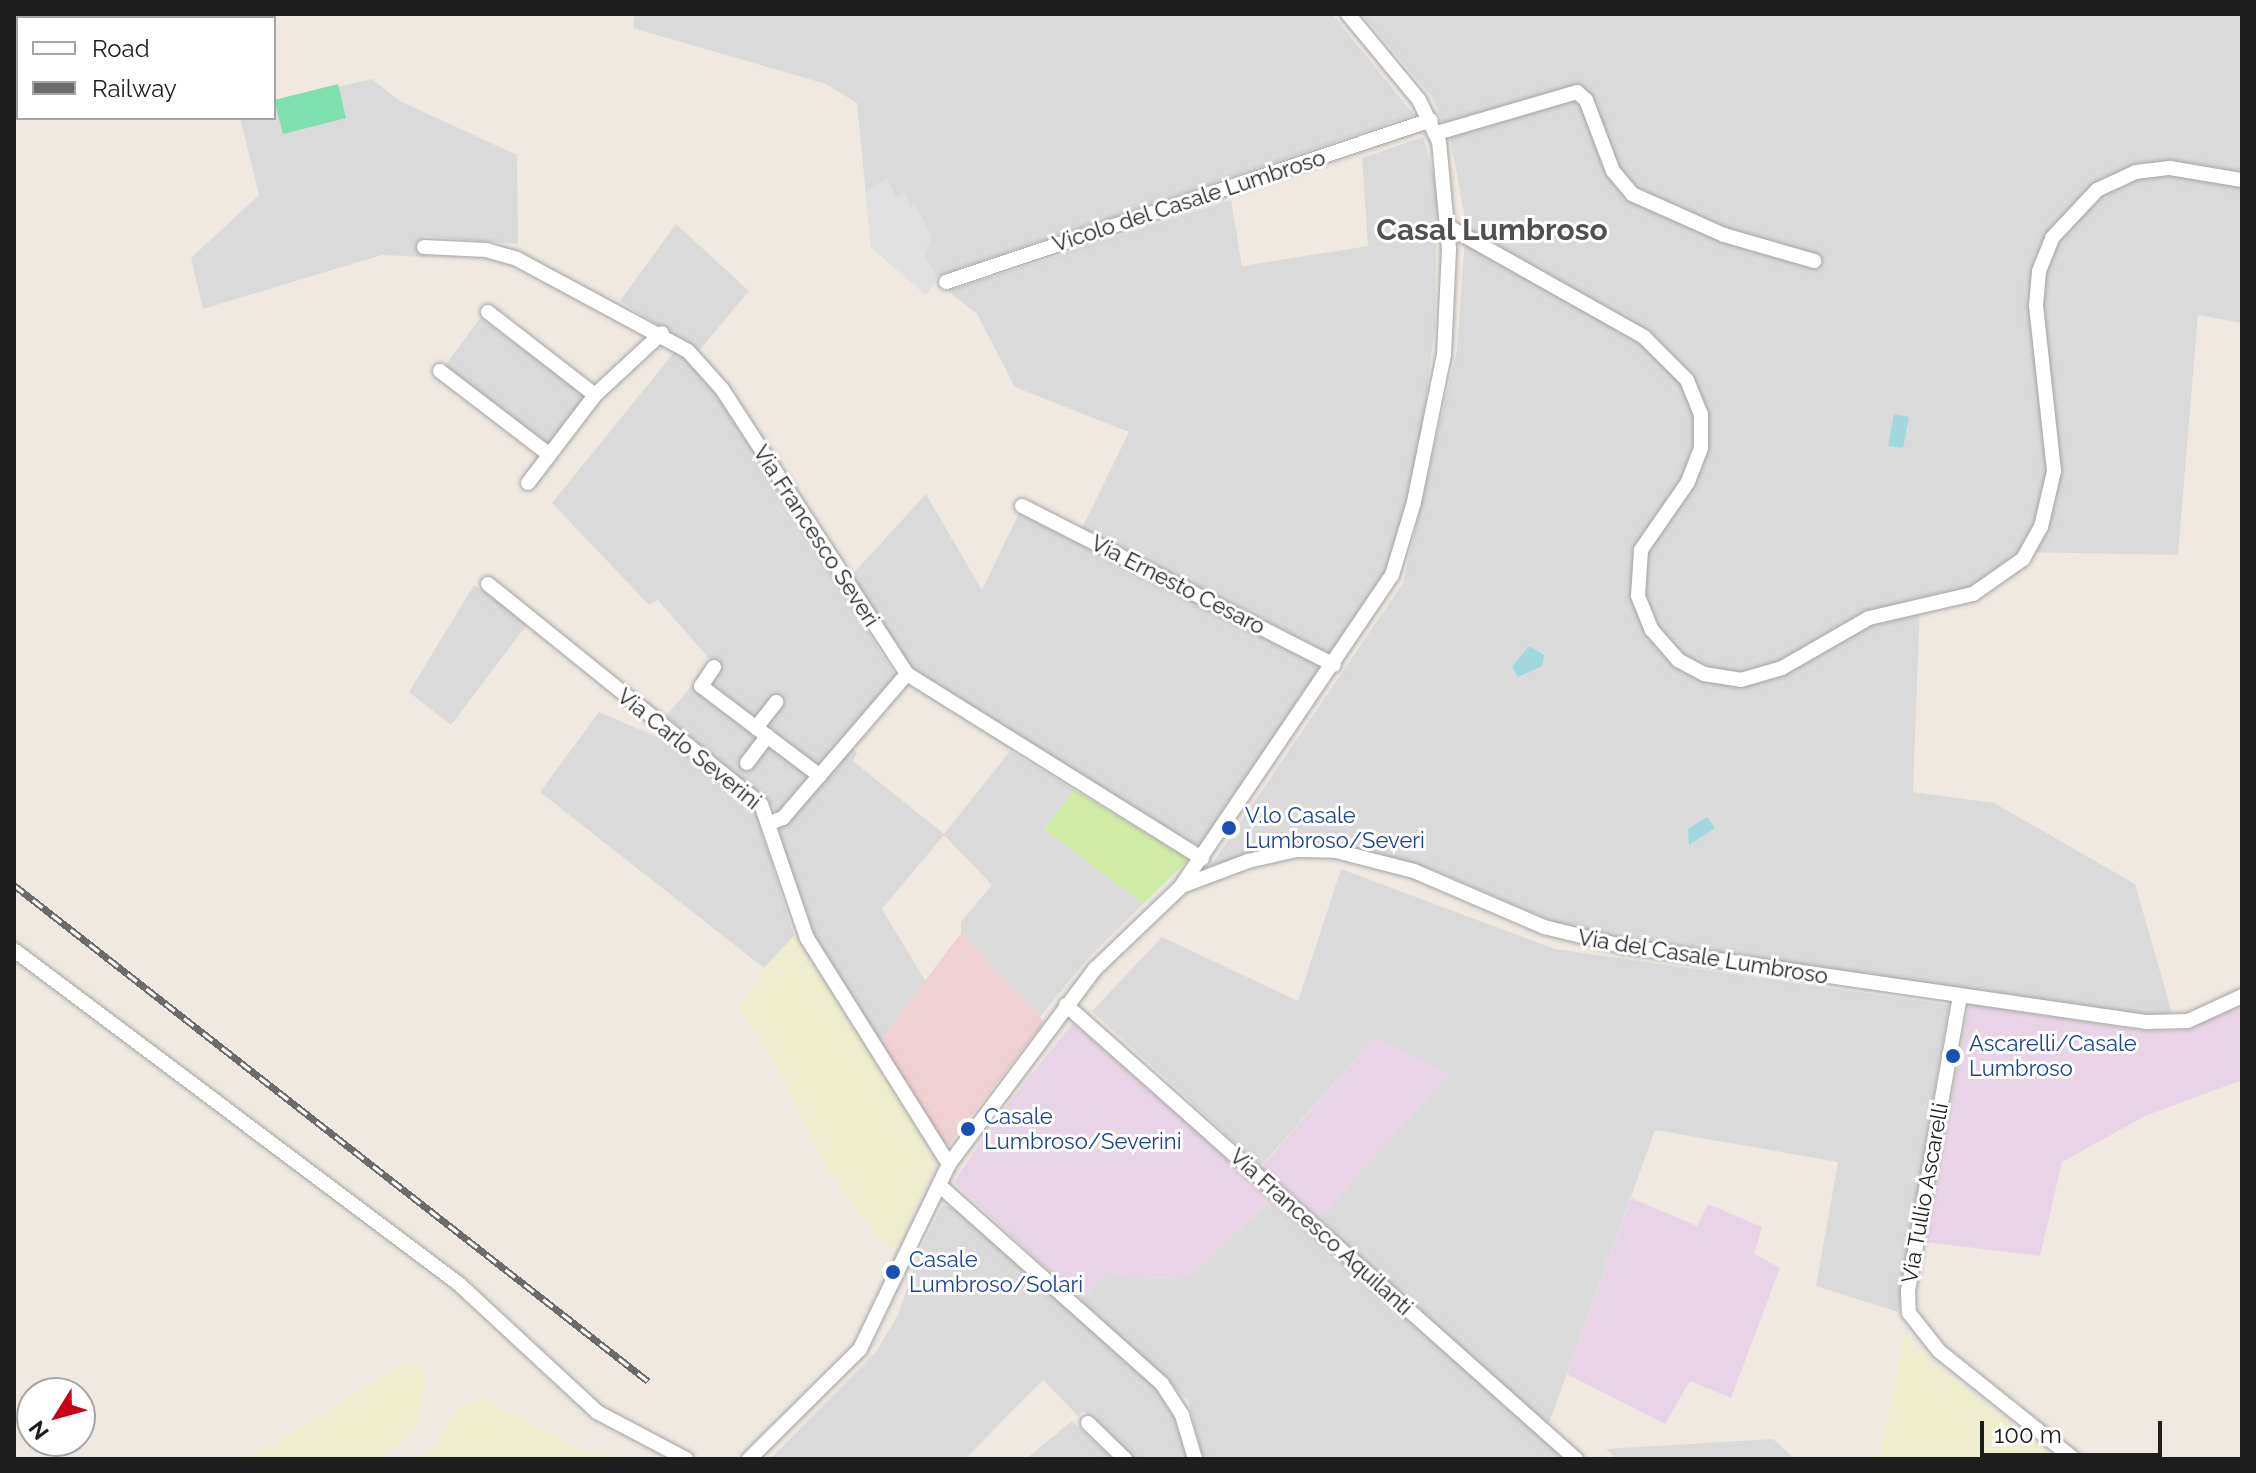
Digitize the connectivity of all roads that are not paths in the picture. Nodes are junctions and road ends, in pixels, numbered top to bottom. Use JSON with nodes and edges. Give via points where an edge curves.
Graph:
{"nodes":[{"id":1,"x":1348,"y":14,"type":"edge"},
{"id":2,"x":1434,"y":126,"type":"junction"},
{"id":3,"x":2242,"y":180,"type":"edge"},
{"id":4,"x":1449,"y":227,"type":"junction"},
{"id":5,"x":424,"y":247,"type":"dead end"},
{"id":6,"x":1814,"y":261,"type":"dead end"},
{"id":7,"x":946,"y":282,"type":"dead end"},
{"id":8,"x":488,"y":312,"type":"dead end"},
{"id":9,"x":662,"y":333,"type":"junction"},
{"id":10,"x":440,"y":371,"type":"dead end"},
{"id":11,"x":595,"y":395,"type":"junction"},
{"id":12,"x":550,"y":455,"type":"junction"},
{"id":13,"x":528,"y":483,"type":"dead end"},
{"id":14,"x":1022,"y":506,"type":"dead end"},
{"id":15,"x":488,"y":584,"type":"dead end"},
{"id":16,"x":1334,"y":665,"type":"junction"},
{"id":17,"x":714,"y":667,"type":"dead end"},
{"id":18,"x":907,"y":674,"type":"junction"},
{"id":19,"x":776,"y":702,"type":"dead end"},
{"id":20,"x":762,"y":732,"type":"junction"},
{"id":21,"x":747,"y":763,"type":"dead end"},
{"id":22,"x":820,"y":776,"type":"junction"},
{"id":23,"x":770,"y":823,"type":"junction"},
{"id":24,"x":1202,"y":858,"type":"junction"},
{"id":25,"x":1182,"y":886,"type":"junction"},
{"id":26,"x":14,"y":950,"type":"edge"},
{"id":27,"x":1960,"y":996,"type":"junction"},
{"id":28,"x":2242,"y":996,"type":"edge"},
{"id":29,"x":1066,"y":1005,"type":"junction"},
{"id":30,"x":949,"y":1164,"type":"junction"},
{"id":31,"x":939,"y":1185,"type":"junction"},
{"id":32,"x":1088,"y":1423,"type":"dead end"},
{"id":33,"x":686,"y":1459,"type":"edge"},
{"id":34,"x":749,"y":1459,"type":"edge"},
{"id":35,"x":1125,"y":1459,"type":"edge"},
{"id":36,"x":1195,"y":1459,"type":"edge"},
{"id":37,"x":1576,"y":1459,"type":"edge"},
{"id":38,"x":2074,"y":1459,"type":"edge"}],
"edges":[{"from":1,"to":2,"type":"street"},
{"from":2,"to":4,"type":"street"},
{"from":2,"to":6,"type":"street","name":"Vicolo del Casale Lumbroso","via":[[1580,92],[1611,166],[1632,194],[1724,235]]},
{"from":2,"to":7,"type":"street","name":"Vicolo del Casale Lumbroso"},
{"from":3,"to":4,"type":"street","via":[[2170,168],[2136,172],[2097,190],[2052,238],[2039,271],[2036,306],[2054,471],[2041,527],[2023,559],[1973,594],[1864,620],[1782,668],[1741,680],[1704,674],[1678,660],[1652,630],[1638,596],[1641,550],[1688,482],[1701,448],[1701,414],[1687,380],[1649,340]]},
{"from":4,"to":16,"type":"street","via":[[1446,341],[1411,516],[1392,575]]},
{"from":5,"to":9,"type":"street","name":"Via Francesco Severi","via":[[486,250],[511,257]]},
{"from":8,"to":11,"type":"street"},
{"from":9,"to":11,"type":"street"},
{"from":9,"to":18,"type":"street","name":"Via Francesco Severi","via":[[694,356],[722,389]]},
{"from":10,"to":12,"type":"street"},
{"from":11,"to":12,"type":"street"},
{"from":12,"to":13,"type":"street"},
{"from":14,"to":16,"type":"street","name":"Via Ernesto Cesaro"},
{"from":15,"to":23,"type":"street","name":"Via Carlo Severini","via":[[742,786]]},
{"from":16,"to":24,"type":"street"},
{"from":17,"to":20,"type":"street","via":[[701,686]]},
{"from":18,"to":22,"type":"street"},
{"from":18,"to":24,"type":"street","name":"Via Francesco Severi"},
{"from":19,"to":20,"type":"street"},
{"from":20,"to":21,"type":"street"},
{"from":20,"to":22,"type":"street"},
{"from":22,"to":23,"type":"street","via":[[783,818]]},
{"from":23,"to":30,"type":"street","name":"Via Carlo Severini","via":[[801,928]]},
{"from":24,"to":25,"type":"street"},
{"from":25,"to":27,"type":"street","name":"Via del Casale Lumbroso","via":[[1276,853],[1332,851],[1414,871],[1571,935],[1677,957]]},
{"from":25,"to":29,"type":"street","name":"Via del Casale Lumbroso","via":[[1103,959]]},
{"from":26,"to":33,"type":"street","via":[[459,1284],[597,1412]]},
{"from":27,"to":28,"type":"street","name":"Via del Casale Lumbroso","via":[[2168,1024],[2208,1015]]},
{"from":27,"to":38,"type":"street","name":"Via Tullio Ascarelli","via":[[1908,1309],[1915,1326],[1939,1351]]},
{"from":29,"to":30,"type":"street","name":"Via del Casale Lumbroso"},
{"from":29,"to":37,"type":"street","name":"Via Francesco Aquilanti"},
{"from":30,"to":31,"type":"street","name":"Via del Casale Lumbroso"},
{"from":31,"to":34,"type":"street","name":"Via del Casale Lumbroso","via":[[860,1349]]},
{"from":31,"to":36,"type":"street","via":[[1162,1384],[1182,1415]]},
{"from":32,"to":35,"type":"street"}]}
